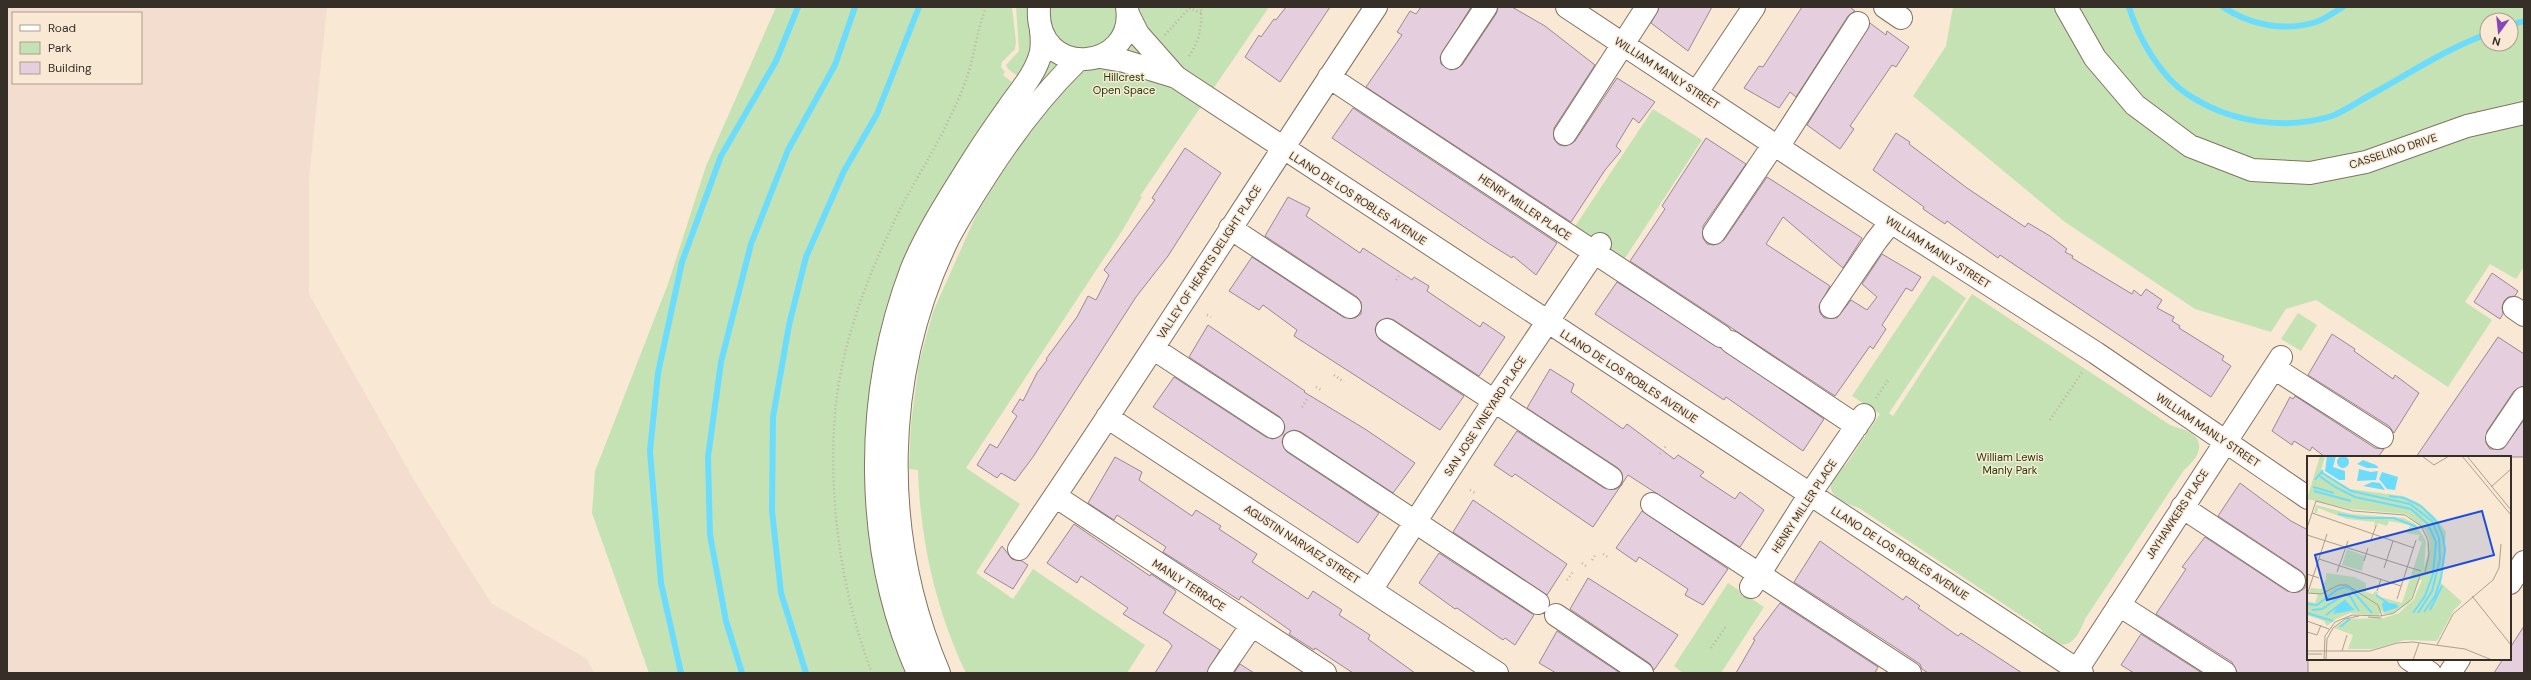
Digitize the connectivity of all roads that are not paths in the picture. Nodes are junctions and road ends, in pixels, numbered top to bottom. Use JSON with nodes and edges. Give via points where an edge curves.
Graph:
{"nodes":[{"id":1,"x":1038,"y":7,"type":"edge"},
{"id":2,"x":1376,"y":7,"type":"edge"},
{"id":3,"x":1486,"y":7,"type":"edge"},
{"id":4,"x":1566,"y":7,"type":"edge"},
{"id":5,"x":1648,"y":7,"type":"edge"},
{"id":6,"x":1754,"y":7,"type":"edge"},
{"id":7,"x":2066,"y":7,"type":"edge"},
{"id":8,"x":1127,"y":10,"type":"edge"},
{"id":9,"x":1858,"y":23,"type":"dead end"},
{"id":10,"x":1041,"y":31,"type":"junction"},
{"id":11,"x":1623,"y":44,"type":"junction"},
{"id":12,"x":1100,"y":57,"type":"junction"},
{"id":13,"x":1452,"y":58,"type":"dead end"},
{"id":14,"x":1077,"y":61,"type":"junction"},
{"id":15,"x":1176,"y":77,"type":"junction"},
{"id":16,"x":1329,"y":77,"type":"junction"},
{"id":17,"x":1697,"y":92,"type":"junction"},
{"id":18,"x":2524,"y":113,"type":"edge"},
{"id":19,"x":1565,"y":134,"type":"dead end"},
{"id":20,"x":1776,"y":146,"type":"junction"},
{"id":21,"x":1284,"y":149,"type":"junction"},
{"id":22,"x":1891,"y":222,"type":"junction"},
{"id":23,"x":1230,"y":228,"type":"junction"},
{"id":24,"x":1714,"y":233,"type":"dead end"},
{"id":25,"x":1597,"y":248,"type":"junction"},
{"id":26,"x":1350,"y":306,"type":"dead end"},
{"id":27,"x":1831,"y":308,"type":"dead end"},
{"id":28,"x":1548,"y":322,"type":"junction"},
{"id":29,"x":1388,"y":330,"type":"dead end"},
{"id":30,"x":1154,"y":350,"type":"junction"},
{"id":31,"x":2524,"y":398,"type":"edge"},
{"id":32,"x":1494,"y":400,"type":"junction"},
{"id":33,"x":1107,"y":417,"type":"junction"},
{"id":34,"x":1273,"y":427,"type":"dead end"},
{"id":35,"x":2382,"y":437,"type":"dead end"},
{"id":36,"x":2497,"y":438,"type":"dead end"},
{"id":37,"x":1294,"y":442,"type":"dead end"},
{"id":38,"x":2225,"y":443,"type":"junction"},
{"id":39,"x":1610,"y":478,"type":"dead end"},
{"id":40,"x":1810,"y":494,"type":"junction"},
{"id":41,"x":1055,"y":496,"type":"junction"},
{"id":42,"x":2307,"y":497,"type":"edge"},
{"id":43,"x":1652,"y":504,"type":"dead end"},
{"id":44,"x":2182,"y":507,"type":"junction"},
{"id":45,"x":1416,"y":522,"type":"junction"},
{"id":46,"x":1020,"y":549,"type":"dead end"},
{"id":47,"x":2524,"y":562,"type":"edge"},
{"id":48,"x":1756,"y":581,"type":"junction"},
{"id":49,"x":2294,"y":581,"type":"dead end"},
{"id":50,"x":2511,"y":582,"type":"edge"},
{"id":51,"x":1371,"y":590,"type":"junction"},
{"id":52,"x":1538,"y":603,"type":"dead end"},
{"id":53,"x":2119,"y":605,"type":"junction"},
{"id":54,"x":1556,"y":615,"type":"dead end"},
{"id":55,"x":1252,"y":625,"type":"junction"},
{"id":56,"x":2410,"y":660,"type":"edge"},
{"id":57,"x":2458,"y":660,"type":"edge"},
{"id":58,"x":2078,"y":672,"type":"edge"},
{"id":59,"x":918,"y":673,"type":"edge"},
{"id":60,"x":939,"y":673,"type":"edge"},
{"id":61,"x":1219,"y":673,"type":"edge"},
{"id":62,"x":1325,"y":673,"type":"edge"},
{"id":63,"x":1497,"y":673,"type":"edge"},
{"id":64,"x":1642,"y":673,"type":"edge"},
{"id":65,"x":1910,"y":673,"type":"edge"},
{"id":66,"x":2225,"y":673,"type":"edge"},
{"id":67,"x":2430,"y":673,"type":"edge"},
{"id":68,"x":2450,"y":673,"type":"edge"}],
"edges":[{"from":1,"to":10,"type":"street"},
{"from":2,"to":16,"type":"street","name":"VALLEY OF HEARTS DELIGHT PLACE"},
{"from":3,"to":13,"type":"street"},
{"from":4,"to":11,"type":"street","name":"WILLIAM MANLY STREET"},
{"from":5,"to":11,"type":"street"},
{"from":6,"to":17,"type":"street"},
{"from":7,"to":18,"type":"street","name":"CASSELINO DRIVE","via":[[2094,58],[2135,105],[2190,146],[2252,170],[2310,173],[2366,162],[2467,126]]},
{"from":8,"to":12,"type":"street","via":[[1126,27],[1121,38],[1113,48]]},
{"from":8,"to":15,"type":"street","name":"LLANO DE LOS ROBLES AVENUE","via":[[1138,34]]},
{"from":9,"to":20,"type":"street"},
{"from":10,"to":14,"type":"street","via":[[1054,50]]},
{"from":10,"to":59,"type":"street","via":[[1041,53],[1027,81],[947,200],[913,266],[887,349],[875,472],[880,530],[888,582],[904,639]]},
{"from":11,"to":17,"type":"street","name":"WILLIAM MANLY STREET"},
{"from":11,"to":19,"type":"street"},
{"from":12,"to":14,"type":"street"},
{"from":12,"to":15,"type":"street","name":"LLANO DE LOS ROBLES AVENUE","via":[[1124,61]]},
{"from":14,"to":60,"type":"street","via":[[1045,94],[1017,130],[968,204],[934,272],[908,354],[898,419],[896,457],[899,526],[911,593],[928,649]]},
{"from":15,"to":21,"type":"street","name":"LLANO DE LOS ROBLES AVENUE"},
{"from":16,"to":21,"type":"street","name":"VALLEY OF HEARTS DELIGHT PLACE"},
{"from":16,"to":25,"type":"street","name":"HENRY MILLER PLACE"},
{"from":17,"to":20,"type":"street","name":"WILLIAM MANLY STREET"},
{"from":20,"to":22,"type":"street","name":"WILLIAM MANLY STREET"},
{"from":20,"to":24,"type":"street"},
{"from":21,"to":23,"type":"street","name":"VALLEY OF HEARTS DELIGHT PLACE"},
{"from":21,"to":28,"type":"street","name":"LLANO DE LOS ROBLES AVENUE"},
{"from":22,"to":27,"type":"street"},
{"from":22,"to":38,"type":"street","name":"WILLIAM MANLY STREET","via":[[2096,353]]},
{"from":23,"to":26,"type":"street"},
{"from":23,"to":30,"type":"street","name":"VALLEY OF HEARTS DELIGHT PLACE"},
{"from":25,"to":28,"type":"street","name":"SAN JOSE VINEYARD PLACE"},
{"from":25,"to":40,"type":"street","name":"HENRY MILLER PLACE","via":[[1726,339],[1865,414]]},
{"from":28,"to":32,"type":"street","name":"SAN JOSE VINEYARD PLACE"},
{"from":28,"to":40,"type":"street","name":"LLANO DE LOS ROBLES AVENUE"},
{"from":29,"to":32,"type":"street"},
{"from":30,"to":33,"type":"street","name":"VALLEY OF HEARTS DELIGHT PLACE"},
{"from":30,"to":34,"type":"street"},
{"from":31,"to":36,"type":"street"},
{"from":32,"to":39,"type":"street"},
{"from":32,"to":45,"type":"street","name":"SAN JOSE VINEYARD PLACE"},
{"from":33,"to":41,"type":"street","name":"VALLEY OF HEARTS DELIGHT PLACE"},
{"from":33,"to":51,"type":"street","name":"AGUSTIN NARVAEZ STREET"},
{"from":35,"to":38,"type":"street","name":"JAYHAWKERS PLACE","via":[[2277,362]]},
{"from":37,"to":45,"type":"street"},
{"from":38,"to":42,"type":"street","name":"WILLIAM MANLY STREET"},
{"from":38,"to":44,"type":"street","name":"JAYHAWKERS PLACE"},
{"from":40,"to":48,"type":"street","name":"HENRY MILLER PLACE"},
{"from":40,"to":58,"type":"street","name":"LLANO DE LOS ROBLES AVENUE"},
{"from":41,"to":46,"type":"street","name":"VALLEY OF HEARTS DELIGHT PLACE"},
{"from":41,"to":55,"type":"street","name":"MANLY TERRACE"},
{"from":43,"to":48,"type":"street"},
{"from":44,"to":49,"type":"street"},
{"from":44,"to":53,"type":"street","name":"JAYHAWKERS PLACE"},
{"from":45,"to":51,"type":"street","name":"SAN JOSE VINEYARD PLACE"},
{"from":45,"to":52,"type":"street"},
{"from":47,"to":50,"type":"street"},
{"from":48,"to":65,"type":"street"},
{"from":51,"to":63,"type":"street","name":"AGUSTIN NARVAEZ STREET"},
{"from":53,"to":58,"type":"street","name":"JAYHAWKERS PLACE"},
{"from":53,"to":66,"type":"street"},
{"from":54,"to":64,"type":"street"},
{"from":55,"to":61,"type":"street"},
{"from":55,"to":62,"type":"street","name":"MANLY TERRACE"},
{"from":56,"to":67,"type":"street"},
{"from":57,"to":68,"type":"street"}]}
